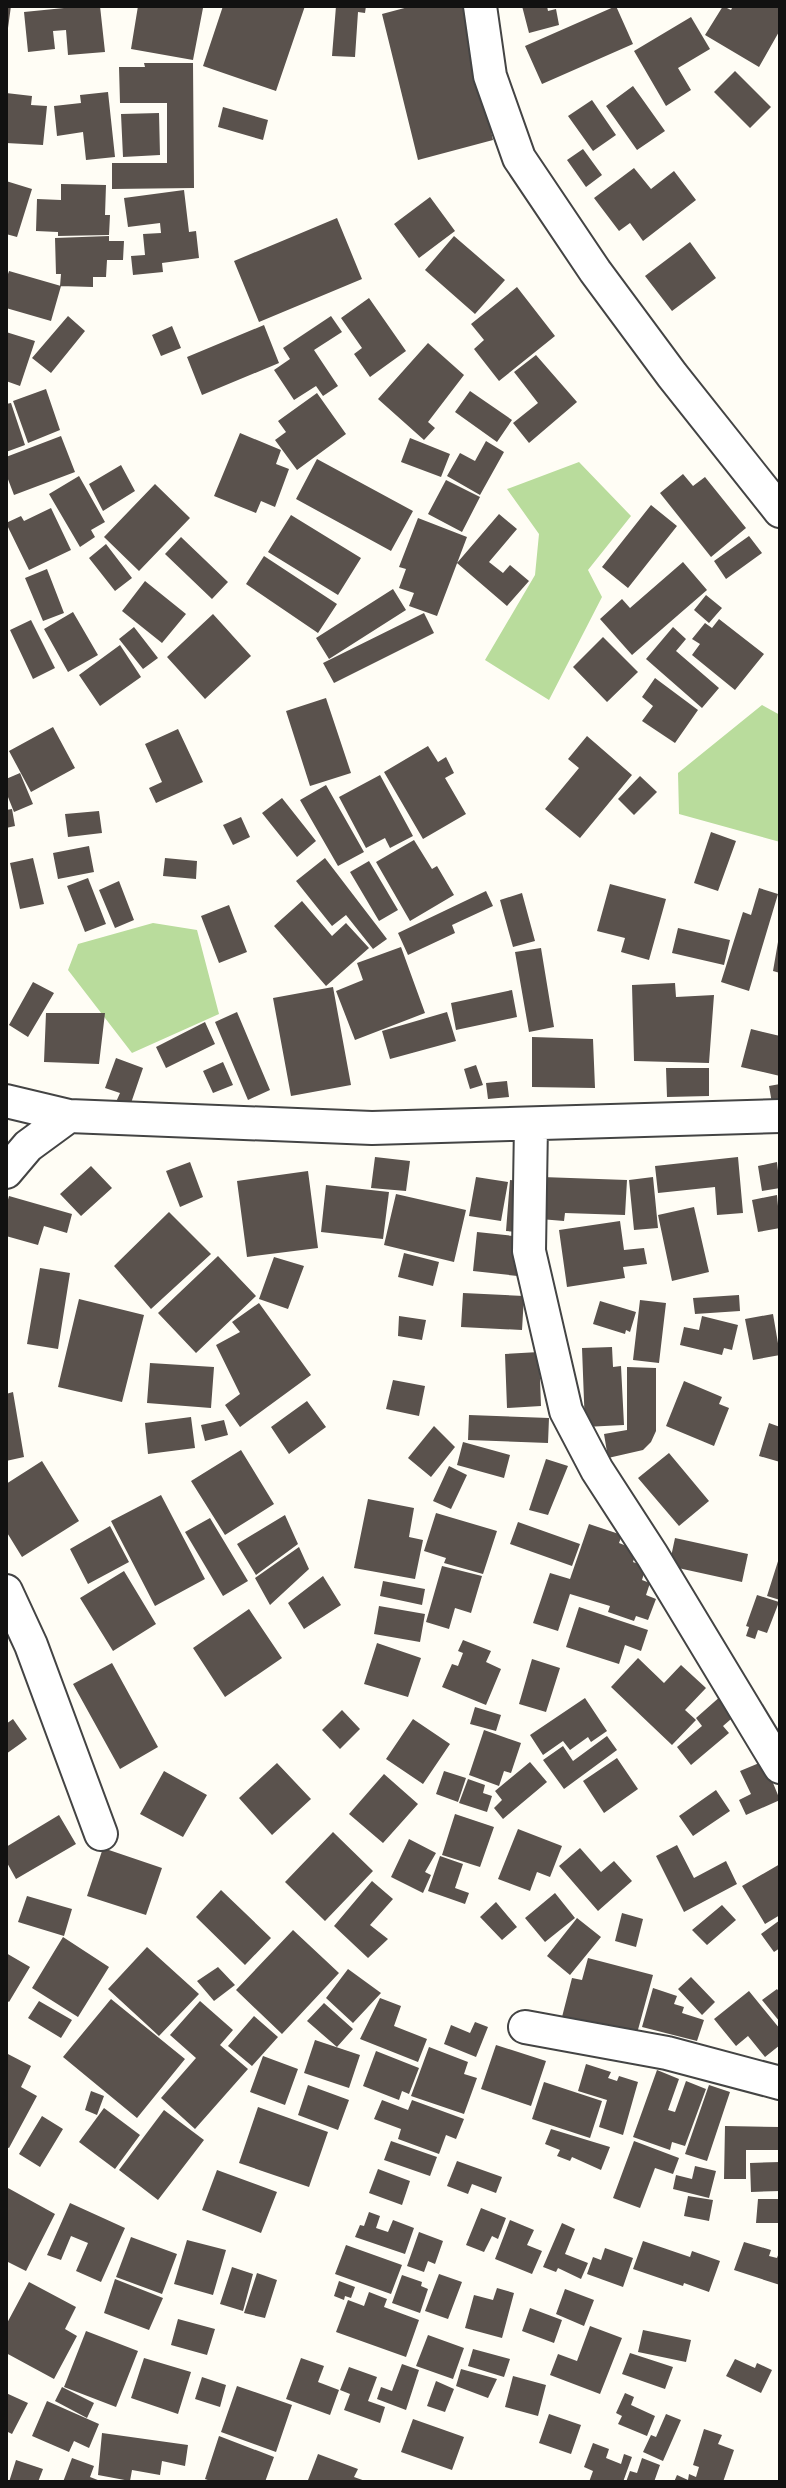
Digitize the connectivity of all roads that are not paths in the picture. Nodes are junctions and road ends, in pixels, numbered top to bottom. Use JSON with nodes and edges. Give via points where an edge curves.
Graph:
{"nodes":[{"id":1,"x":480,"y":6,"type":"edge"},
{"id":2,"x":780,"y":511,"type":"edge"},
{"id":3,"x":6,"y":1101,"type":"edge"},
{"id":4,"x":69,"y":1116,"type":"junction"},
{"id":5,"x":780,"y":1116,"type":"edge"},
{"id":6,"x":531,"y":1124,"type":"junction"},
{"id":7,"x":6,"y":1172,"type":"edge"},
{"id":8,"x":6,"y":1591,"type":"edge"},
{"id":9,"x":780,"y":1767,"type":"edge"},
{"id":10,"x":101,"y":1834,"type":"dead end"},
{"id":11,"x":525,"y":2027,"type":"dead end"},
{"id":12,"x":780,"y":2083,"type":"edge"}],
"edges":[{"from":1,"to":2,"type":"street","via":[[490,76],[519,158],[595,271]]},
{"from":3,"to":4,"type":"street"},
{"from":4,"to":6,"type":"street","via":[[372,1128]]},
{"from":4,"to":7,"type":"street","via":[[28,1146]]},
{"from":5,"to":6,"type":"street"},
{"from":6,"to":9,"type":"street","via":[[529,1251],[566,1411]]},
{"from":8,"to":10,"type":"street"},
{"from":11,"to":12,"type":"street","via":[[667,2053]]}]}
